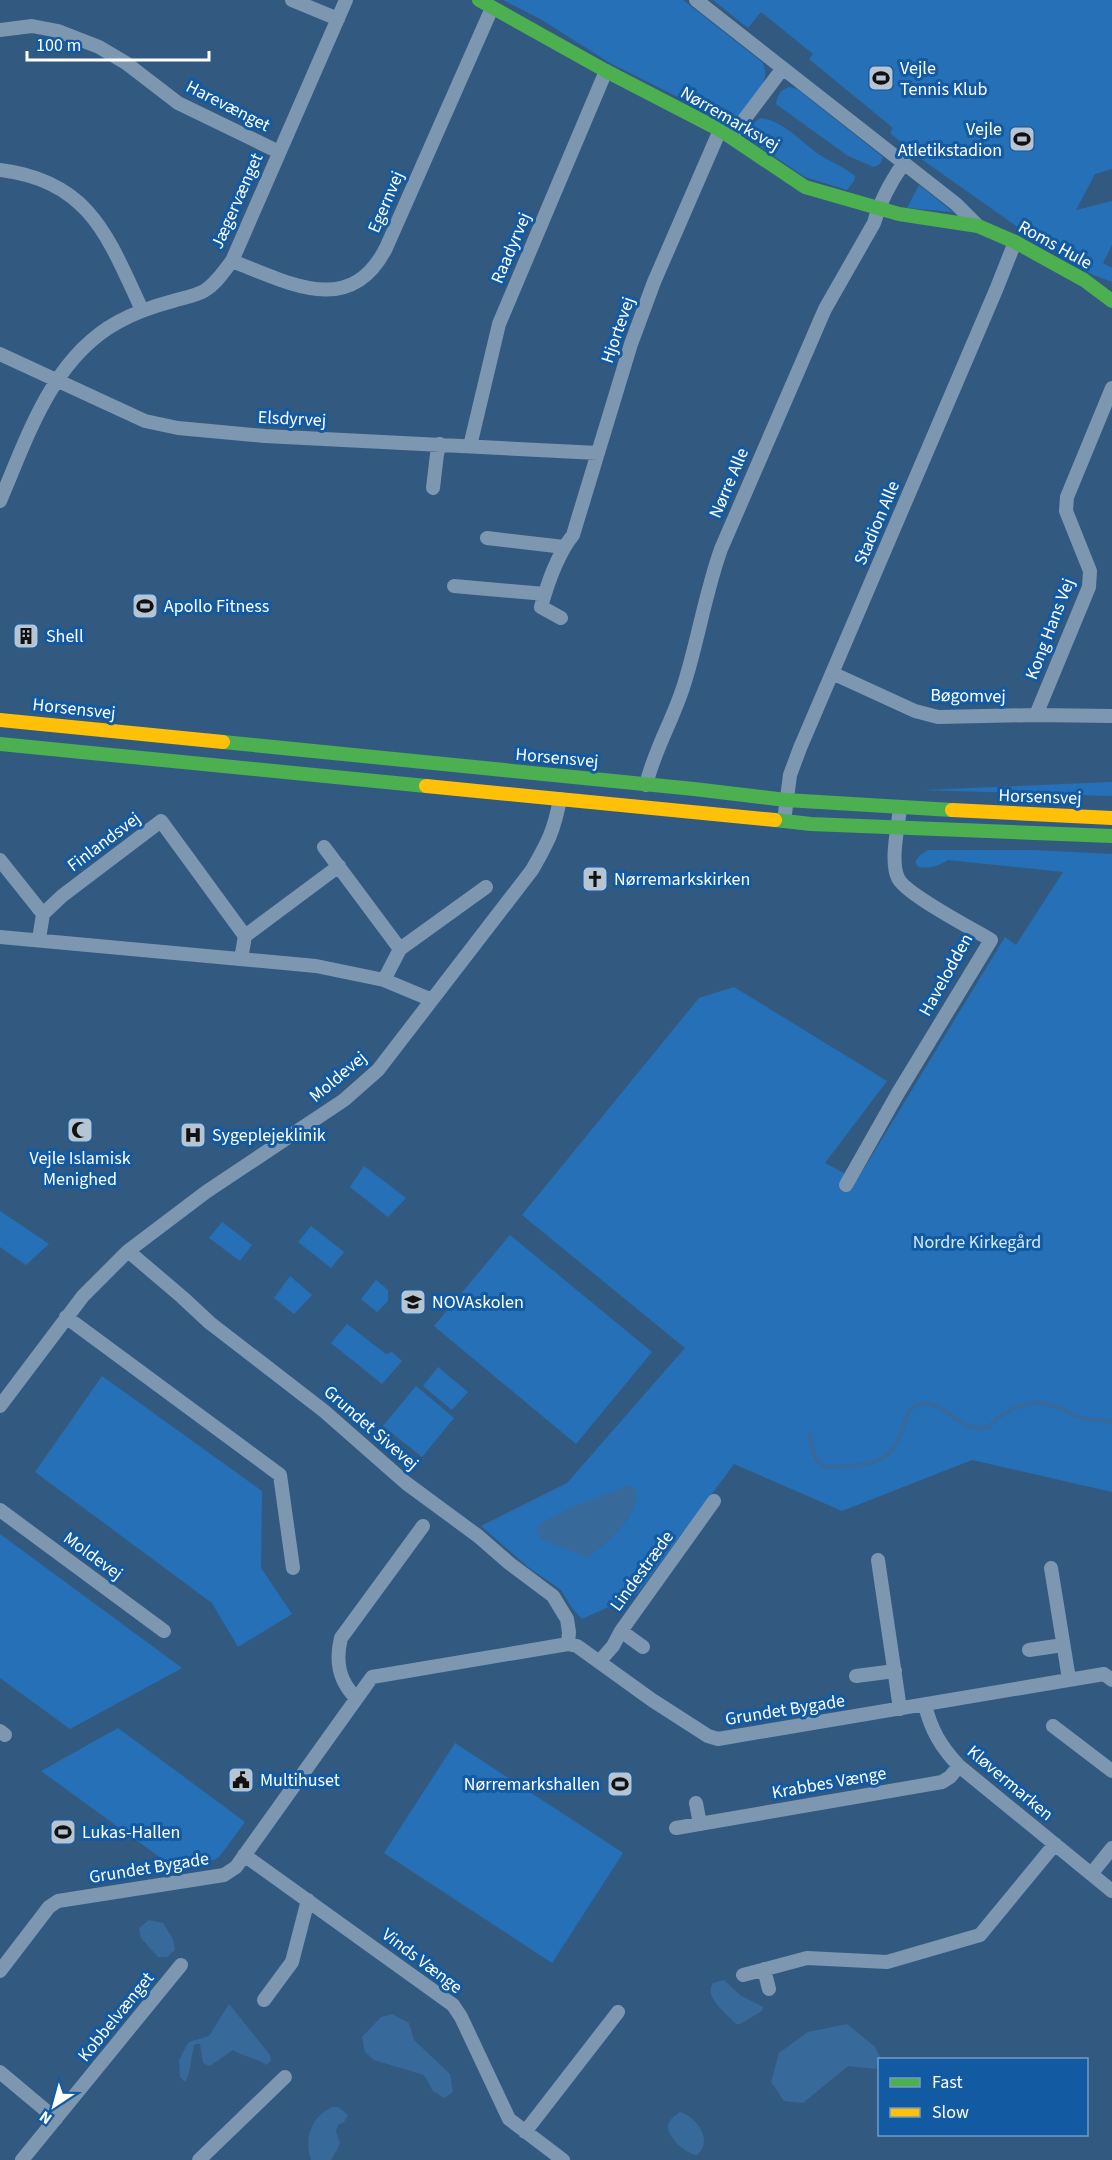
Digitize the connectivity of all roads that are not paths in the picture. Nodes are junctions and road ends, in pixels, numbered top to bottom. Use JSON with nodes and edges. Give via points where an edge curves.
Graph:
{"nodes":[{"id":1,"x":292,"y":0,"type":"edge"},
{"id":2,"x":346,"y":0,"type":"edge"},
{"id":3,"x":479,"y":0,"type":"edge"},
{"id":4,"x":696,"y":0,"type":"edge"},
{"id":5,"x":492,"y":8,"type":"junction"},
{"id":6,"x":338,"y":19,"type":"junction"},
{"id":7,"x":0,"y":30,"type":"edge"},
{"id":8,"x":783,"y":68,"type":"junction"},
{"id":9,"x":606,"y":71,"type":"junction"},
{"id":10,"x":726,"y":134,"type":"junction"},
{"id":11,"x":279,"y":152,"type":"junction"},
{"id":12,"x":903,"y":164,"type":"junction"},
{"id":13,"x":0,"y":170,"type":"edge"},
{"id":14,"x":878,"y":209,"type":"junction"},
{"id":15,"x":978,"y":226,"type":"junction"},
{"id":16,"x":1015,"y":242,"type":"junction"},
{"id":17,"x":232,"y":261,"type":"junction"},
{"id":18,"x":1112,"y":301,"type":"edge"},
{"id":19,"x":142,"y":310,"type":"junction"},
{"id":20,"x":0,"y":354,"type":"edge"},
{"id":21,"x":57,"y":379,"type":"junction"},
{"id":22,"x":1112,"y":388,"type":"edge"},
{"id":23,"x":1098,"y":424,"type":"junction"},
{"id":24,"x":1112,"y":430,"type":"edge"},
{"id":25,"x":440,"y":444,"type":"junction"},
{"id":26,"x":470,"y":446,"type":"junction"},
{"id":27,"x":598,"y":453,"type":"junction"},
{"id":28,"x":433,"y":488,"type":"dead end"},
{"id":29,"x":0,"y":501,"type":"edge"},
{"id":30,"x":487,"y":538,"type":"dead end"},
{"id":31,"x":564,"y":546,"type":"junction"},
{"id":32,"x":454,"y":586,"type":"dead end"},
{"id":33,"x":545,"y":594,"type":"junction"},
{"id":34,"x":561,"y":618,"type":"dead end"},
{"id":35,"x":832,"y":673,"type":"junction"},
{"id":36,"x":1036,"y":715,"type":"junction"},
{"id":37,"x":1112,"y":716,"type":"edge"},
{"id":38,"x":0,"y":720,"type":"edge"},
{"id":39,"x":84,"y":729,"type":"junction"},
{"id":40,"x":0,"y":730,"type":"edge"},
{"id":41,"x":0,"y":744,"type":"edge"},
{"id":42,"x":327,"y":753,"type":"junction"},
{"id":43,"x":646,"y":785,"type":"junction"},
{"id":44,"x":694,"y":789,"type":"junction"},
{"id":45,"x":560,"y":799,"type":"junction"},
{"id":46,"x":786,"y":800,"type":"junction"},
{"id":47,"x":900,"y":808,"type":"junction"},
{"id":48,"x":1112,"y":818,"type":"edge"},
{"id":49,"x":784,"y":821,"type":"junction"},
{"id":50,"x":898,"y":829,"type":"junction"},
{"id":51,"x":1112,"y":836,"type":"edge"},
{"id":52,"x":324,"y":847,"type":"dead end"},
{"id":53,"x":0,"y":860,"type":"edge"},
{"id":54,"x":339,"y":867,"type":"junction"},
{"id":55,"x":486,"y":887,"type":"dead end"},
{"id":56,"x":43,"y":914,"type":"junction"},
{"id":57,"x":246,"y":936,"type":"junction"},
{"id":58,"x":0,"y":937,"type":"edge"},
{"id":59,"x":39,"y":939,"type":"junction"},
{"id":60,"x":400,"y":949,"type":"junction"},
{"id":61,"x":241,"y":959,"type":"junction"},
{"id":62,"x":384,"y":981,"type":"junction"},
{"id":63,"x":432,"y":1000,"type":"junction"},
{"id":64,"x":846,"y":1185,"type":"dead end"},
{"id":65,"x":128,"y":1251,"type":"junction"},
{"id":66,"x":66,"y":1317,"type":"junction"},
{"id":67,"x":0,"y":1407,"type":"edge"},
{"id":68,"x":714,"y":1501,"type":"dead end"},
{"id":69,"x":0,"y":1510,"type":"edge"},
{"id":70,"x":423,"y":1526,"type":"dead end"},
{"id":71,"x":878,"y":1560,"type":"dead end"},
{"id":72,"x":293,"y":1568,"type":"dead end"},
{"id":73,"x":1051,"y":1568,"type":"dead end"},
{"id":74,"x":164,"y":1631,"type":"dead end"},
{"id":75,"x":621,"y":1631,"type":"junction"},
{"id":76,"x":568,"y":1644,"type":"junction"},
{"id":77,"x":1063,"y":1645,"type":"junction"},
{"id":78,"x":643,"y":1647,"type":"dead end"},
{"id":79,"x":1029,"y":1650,"type":"dead end"},
{"id":80,"x":599,"y":1662,"type":"junction"},
{"id":81,"x":895,"y":1671,"type":"junction"},
{"id":82,"x":856,"y":1676,"type":"dead end"},
{"id":83,"x":1069,"y":1679,"type":"junction"},
{"id":84,"x":1112,"y":1680,"type":"edge"},
{"id":85,"x":356,"y":1698,"type":"junction"},
{"id":86,"x":925,"y":1705,"type":"junction"},
{"id":87,"x":900,"y":1709,"type":"junction"},
{"id":88,"x":1053,"y":1726,"type":"dead end"},
{"id":89,"x":959,"y":1766,"type":"junction"},
{"id":90,"x":1112,"y":1771,"type":"edge"},
{"id":91,"x":696,"y":1803,"type":"dead end"},
{"id":92,"x":700,"y":1824,"type":"junction"},
{"id":93,"x":676,"y":1828,"type":"dead end"},
{"id":94,"x":1055,"y":1844,"type":"junction"},
{"id":95,"x":1112,"y":1848,"type":"edge"},
{"id":96,"x":244,"y":1855,"type":"junction"},
{"id":97,"x":1092,"y":1873,"type":"junction"},
{"id":98,"x":1111,"y":1889,"type":"edge"},
{"id":99,"x":308,"y":1900,"type":"junction"},
{"id":100,"x":182,"y":1965,"type":"dead end"},
{"id":101,"x":764,"y":1969,"type":"junction"},
{"id":102,"x":0,"y":1971,"type":"edge"},
{"id":103,"x":743,"y":1975,"type":"dead end"},
{"id":104,"x":769,"y":1989,"type":"dead end"},
{"id":105,"x":264,"y":2000,"type":"dead end"},
{"id":106,"x":618,"y":2012,"type":"dead end"},
{"id":107,"x":0,"y":2072,"type":"edge"},
{"id":108,"x":285,"y":2077,"type":"dead end"},
{"id":109,"x":56,"y":2119,"type":"junction"},
{"id":110,"x":525,"y":2132,"type":"junction"},
{"id":111,"x":22,"y":2160,"type":"edge"},
{"id":112,"x":199,"y":2160,"type":"edge"},
{"id":113,"x":563,"y":2160,"type":"edge"}],
"edges":[{"from":1,"to":6,"type":"street"},
{"from":2,"to":6,"type":"street","name":"Jægervænget"},
{"from":3,"to":5,"type":"main road","name":"Nørremarksvej"},
{"from":4,"to":8,"type":"street"},
{"from":5,"to":9,"type":"main road","name":"Nørremarksvej"},
{"from":5,"to":17,"type":"street","name":"Egernvej","via":[[386,248],[363,278],[342,288],[317,291]]},
{"from":6,"to":11,"type":"street","name":"Jægervænget"},
{"from":7,"to":11,"type":"street","name":"Harevænget","via":[[32,26],[58,31],[99,47],[178,103]]},
{"from":8,"to":10,"type":"street","name":"Hjortevej"},
{"from":8,"to":12,"type":"street"},
{"from":9,"to":10,"type":"main road","name":"Nørremarksvej"},
{"from":9,"to":26,"type":"street","name":"Raadyrvej","via":[[499,324]]},
{"from":10,"to":14,"type":"main road","name":"Nørremarksvej","via":[[805,187]]},
{"from":10,"to":27,"type":"street","name":"Hjortevej","via":[[654,282]]},
{"from":11,"to":17,"type":"street","name":"Jægervænget"},
{"from":12,"to":14,"type":"street","name":"Nørre Alle"},
{"from":12,"to":15,"type":"street"},
{"from":13,"to":19,"type":"street","via":[[52,183],[76,199],[97,220]]},
{"from":14,"to":15,"type":"main road","name":"Nørremarksvej"},
{"from":14,"to":43,"type":"street","name":"Nørre Alle","via":[[817,327],[721,549],[677,707]]},
{"from":15,"to":16,"type":"main road","name":"Roms Hule"},
{"from":16,"to":18,"type":"main road","name":"Roms Hule","via":[[1084,280]]},
{"from":16,"to":35,"type":"street","name":"Stadion Alle"},
{"from":17,"to":19,"type":"street","name":"Jægervænget","via":[[203,291]]},
{"from":19,"to":21,"type":"street","name":"Jægervænget","via":[[116,323],[86,346]]},
{"from":20,"to":21,"type":"street","name":"Elsdyrvej"},
{"from":21,"to":25,"type":"street","name":"Elsdyrvej","via":[[145,421],[178,429]]},
{"from":21,"to":29,"type":"street","name":"Jægervænget"},
{"from":22,"to":23,"type":"street","name":"Kong Hans Vej"},
{"from":23,"to":24,"type":"street"},
{"from":23,"to":36,"type":"street","name":"Kong Hans Vej","via":[[1066,497],[1066,511],[1090,571],[1089,587]]},
{"from":25,"to":26,"type":"street","name":"Elsdyrvej"},
{"from":25,"to":28,"type":"street"},
{"from":26,"to":27,"type":"street","name":"Elsdyrvej"},
{"from":27,"to":31,"type":"street","name":"Hjortevej","via":[[573,535]]},
{"from":30,"to":31,"type":"street"},
{"from":31,"to":33,"type":"street","name":"Hjortevej"},
{"from":32,"to":33,"type":"street"},
{"from":33,"to":34,"type":"street","via":[[541,607]]},
{"from":35,"to":36,"type":"street","name":"Bøgomvej","via":[[915,711],[938,717]]},
{"from":35,"to":46,"type":"street","name":"Stadion Alle","via":[[790,775]]},
{"from":36,"to":37,"type":"street","name":"Bøgomvej"},
{"from":38,"to":39,"type":"main road","name":"Horsensvej"},
{"from":39,"to":40,"type":"main road","via":[[62,736]]},
{"from":39,"to":42,"type":"main road","name":"Horsensvej"},
{"from":41,"to":45,"type":"main road","name":"Horsensvej"},
{"from":42,"to":43,"type":"main road","name":"Horsensvej"},
{"from":42,"to":45,"type":"main road","via":[[370,766],[537,784],[554,791]]},
{"from":43,"to":44,"type":"main road","name":"Horsensvej"},
{"from":44,"to":45,"type":"main road","via":[[660,796],[581,789]]},
{"from":44,"to":46,"type":"main road","name":"Horsensvej"},
{"from":45,"to":49,"type":"main road","name":"Horsensvej"},
{"from":45,"to":63,"type":"street","name":"Moldevej","via":[[551,838],[532,870]]},
{"from":46,"to":47,"type":"main road","name":"Horsensvej"},
{"from":46,"to":49,"type":"street","name":"Stadion Alle"},
{"from":47,"to":48,"type":"main road","name":"Horsensvej"},
{"from":47,"to":50,"type":"street","name":"Havelodden"},
{"from":49,"to":50,"type":"main road","name":"Horsensvej"},
{"from":50,"to":51,"type":"main road","name":"Horsensvej"},
{"from":50,"to":64,"type":"street","name":"Havelodden","via":[[895,864],[899,880],[991,940]]},
{"from":52,"to":54,"type":"street"},
{"from":53,"to":56,"type":"street"},
{"from":54,"to":57,"type":"street"},
{"from":54,"to":60,"type":"street"},
{"from":55,"to":60,"type":"street"},
{"from":56,"to":57,"type":"street","name":"Finlandsvej","via":[[161,821]]},
{"from":56,"to":59,"type":"street"},
{"from":57,"to":61,"type":"street"},
{"from":58,"to":59,"type":"street"},
{"from":59,"to":61,"type":"street"},
{"from":60,"to":62,"type":"street"},
{"from":61,"to":62,"type":"street","via":[[316,966]]},
{"from":62,"to":63,"type":"street"},
{"from":63,"to":65,"type":"street","name":"Moldevej","via":[[378,1070],[344,1100],[206,1192]]},
{"from":65,"to":66,"type":"street","name":"Moldevej"},
{"from":65,"to":76,"type":"street","name":"Grundet Sivevej","via":[[406,1483],[553,1596],[567,1618]]},
{"from":66,"to":67,"type":"street","name":"Moldevej"},
{"from":66,"to":72,"type":"street","via":[[280,1475]]},
{"from":68,"to":75,"type":"street","name":"Lindestræde"},
{"from":69,"to":74,"type":"street","name":"Moldevej"},
{"from":70,"to":85,"type":"street","via":[[341,1638],[338,1666]]},
{"from":71,"to":81,"type":"street"},
{"from":73,"to":77,"type":"street"},
{"from":75,"to":78,"type":"street"},
{"from":75,"to":80,"type":"street","name":"Lindestræde"},
{"from":76,"to":80,"type":"street","name":"Grundet Bygade"},
{"from":76,"to":85,"type":"street","name":"Grundet Bygade","via":[[372,1677]]},
{"from":77,"to":79,"type":"street"},
{"from":77,"to":83,"type":"street"},
{"from":80,"to":87,"type":"street","name":"Grundet Bygade","via":[[718,1739]]},
{"from":81,"to":82,"type":"street"},
{"from":81,"to":87,"type":"street"},
{"from":83,"to":84,"type":"street","name":"Grundet Bygade","via":[[1104,1674]]},
{"from":83,"to":86,"type":"street","name":"Grundet Bygade"},
{"from":85,"to":96,"type":"street","name":"Grundet Bygade"},
{"from":86,"to":87,"type":"street","name":"Grundet Bygade"},
{"from":86,"to":89,"type":"street","name":"Kløvermarken","via":[[942,1747]]},
{"from":88,"to":90,"type":"street"},
{"from":89,"to":92,"type":"street","name":"Krabbes Vænge","via":[[942,1782]]},
{"from":89,"to":94,"type":"street","name":"Kløvermarken"},
{"from":91,"to":92,"type":"street"},
{"from":92,"to":93,"type":"street","name":"Krabbes Vænge"},
{"from":94,"to":97,"type":"street","name":"Kløvermarken"},
{"from":94,"to":101,"type":"street","via":[[980,1935],[887,1962],[807,1958]]},
{"from":95,"to":97,"type":"street"},
{"from":96,"to":99,"type":"street","name":"Vinds Vænge"},
{"from":96,"to":102,"type":"street","name":"Grundet Bygade","via":[[224,1875],[58,1901],[38,1919]]},
{"from":97,"to":98,"type":"street","name":"Kløvermarken"},
{"from":99,"to":105,"type":"street","via":[[292,1962]]},
{"from":99,"to":110,"type":"street","name":"Vinds Vænge","via":[[453,2005],[508,2120]]},
{"from":100,"to":109,"type":"street","name":"Kobbelvænget"},
{"from":101,"to":103,"type":"street"},
{"from":101,"to":104,"type":"street"},
{"from":106,"to":110,"type":"street"},
{"from":107,"to":109,"type":"street"},
{"from":108,"to":112,"type":"street"},
{"from":109,"to":111,"type":"street","name":"Kobbelvænget"},
{"from":110,"to":113,"type":"street","name":"Vinds Vænge"}]}
